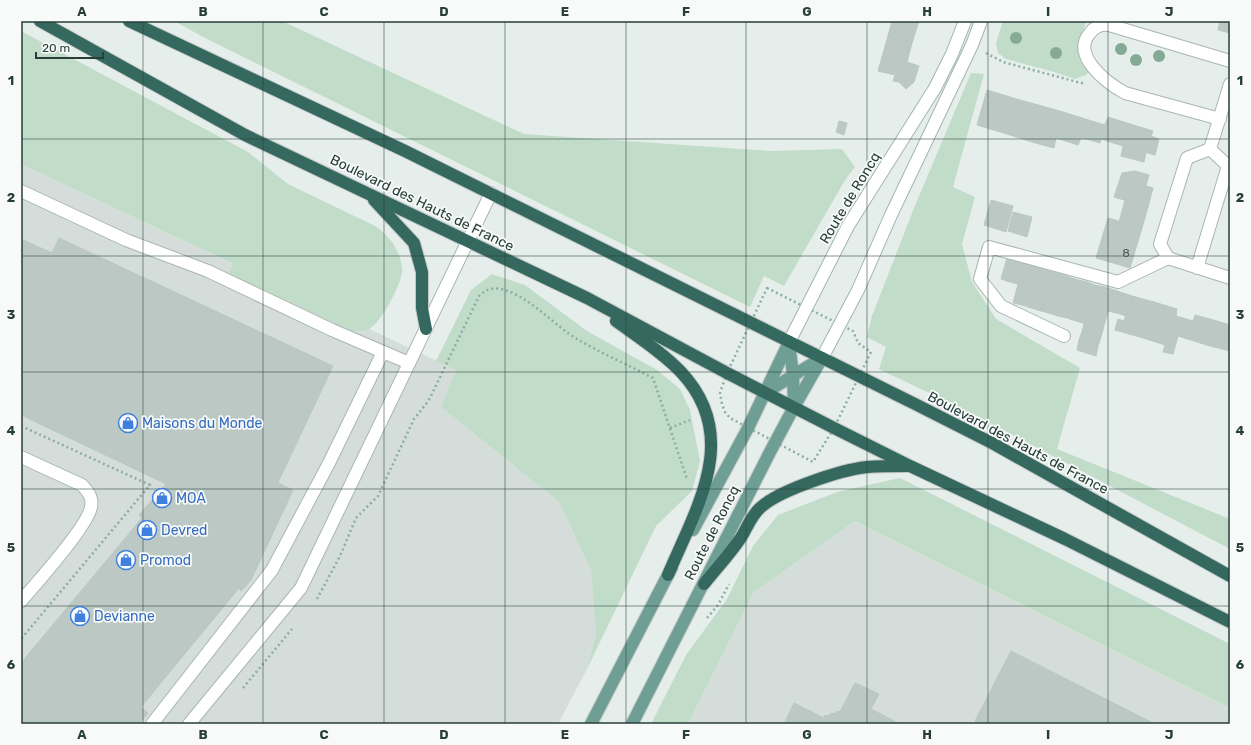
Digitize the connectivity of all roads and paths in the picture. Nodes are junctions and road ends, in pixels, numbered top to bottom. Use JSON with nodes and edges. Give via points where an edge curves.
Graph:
{"nodes":[{"id":1,"x":40,"y":21,"type":"edge"},
{"id":2,"x":129,"y":21,"type":"edge"},
{"id":3,"x":965,"y":21,"type":"edge"},
{"id":4,"x":981,"y":21,"type":"edge"},
{"id":5,"x":972,"y":45,"type":"junction"},
{"id":6,"x":1230,"y":61,"type":"edge"},
{"id":7,"x":1108,"y":82,"type":"junction"},
{"id":8,"x":1230,"y":84,"type":"edge"},
{"id":9,"x":1220,"y":119,"type":"junction"},
{"id":10,"x":1210,"y":149,"type":"junction"},
{"id":11,"x":21,"y":191,"type":"edge"},
{"id":12,"x":491,"y":193,"type":"junction"},
{"id":13,"x":369,"y":195,"type":"junction"},
{"id":14,"x":467,"y":241,"type":"junction"},
{"id":15,"x":1168,"y":258,"type":"junction"},
{"id":16,"x":1198,"y":268,"type":"junction"},
{"id":17,"x":1230,"y":278,"type":"edge"},
{"id":18,"x":587,"y":298,"type":"junction"},
{"id":19,"x":426,"y":329,"type":"junction"},
{"id":20,"x":1064,"y":336,"type":"dead end"},
{"id":21,"x":789,"y":342,"type":"junction"},
{"id":22,"x":383,"y":352,"type":"junction"},
{"id":23,"x":822,"y":358,"type":"junction"},
{"id":24,"x":409,"y":363,"type":"junction"},
{"id":25,"x":793,"y":375,"type":"junction"},
{"id":26,"x":765,"y":393,"type":"junction"},
{"id":27,"x":794,"y":407,"type":"junction"},
{"id":28,"x":21,"y":457,"type":"edge"},
{"id":29,"x":813,"y":462,"type":"dead end"},
{"id":30,"x":910,"y":466,"type":"junction"},
{"id":31,"x":822,"y":479,"type":"junction"},
{"id":32,"x":688,"y":483,"type":"dead end"},
{"id":33,"x":668,"y":575,"type":"junction"},
{"id":34,"x":1230,"y":576,"type":"edge"},
{"id":35,"x":729,"y":583,"type":"dead end"},
{"id":36,"x":704,"y":584,"type":"junction"},
{"id":37,"x":21,"y":601,"type":"edge"},
{"id":38,"x":314,"y":602,"type":"dead end"},
{"id":39,"x":1230,"y":622,"type":"edge"},
{"id":40,"x":703,"y":623,"type":"dead end"},
{"id":41,"x":295,"y":626,"type":"dead end"},
{"id":42,"x":242,"y":690,"type":"dead end"},
{"id":43,"x":152,"y":724,"type":"edge"},
{"id":44,"x":188,"y":724,"type":"edge"},
{"id":45,"x":591,"y":724,"type":"edge"},
{"id":46,"x":632,"y":724,"type":"edge"}],
"edges":[{"from":1,"to":13,"type":"highway","name":"Boulevard des Hauts de France","via":[[245,135]]},
{"from":2,"to":12,"type":"highway","name":"Boulevard des Hauts de France"},
{"from":3,"to":21,"type":"street","name":"Route de Roncq","via":[[952,54],[934,88],[848,226]]},
{"from":4,"to":5,"type":"street","name":"Route de Roncq"},
{"from":5,"to":7,"type":"path","via":[[1003,62],[1080,83]]},
{"from":5,"to":23,"type":"street","name":"Route de Roncq","via":[[890,215],[858,290]]},
{"from":6,"to":7,"type":"street","via":[[1102,24],[1088,34],[1085,49],[1093,68]]},
{"from":7,"to":9,"type":"street","via":[[1132,96]]},
{"from":8,"to":9,"type":"street"},
{"from":9,"to":10,"type":"street"},
{"from":10,"to":15,"type":"street","via":[[1187,158],[1160,244]]},
{"from":10,"to":16,"type":"street","via":[[1228,166]]},
{"from":11,"to":22,"type":"street","via":[[126,240],[208,271]]},
{"from":12,"to":14,"type":"street"},
{"from":12,"to":21,"type":"highway","name":"Boulevard des Hauts de France"},
{"from":13,"to":14,"type":"highway","name":"Boulevard des Hauts de France"},
{"from":13,"to":19,"type":"highway","via":[[414,243],[422,272],[422,308]]},
{"from":14,"to":18,"type":"highway","name":"Boulevard des Hauts de France"},
{"from":14,"to":19,"type":"street"},
{"from":15,"to":16,"type":"street"},
{"from":15,"to":20,"type":"street","via":[[1118,282],[989,247],[980,279],[1001,306]]},
{"from":16,"to":17,"type":"street"},
{"from":18,"to":26,"type":"highway","name":"Boulevard des Hauts de France"},
{"from":18,"to":33,"type":"highway","via":[[680,371],[695,391],[706,414],[711,437],[708,477]]},
{"from":19,"to":24,"type":"street"},
{"from":21,"to":23,"type":"highway","name":"Boulevard des Hauts de France"},
{"from":21,"to":25,"type":"main road"},
{"from":21,"to":26,"type":"main road","name":"Route de Roncq"},
{"from":22,"to":24,"type":"street"},
{"from":22,"to":43,"type":"street","via":[[329,463],[272,570]]},
{"from":23,"to":25,"type":"main road","name":"Route de Roncq"},
{"from":23,"to":27,"type":"main road","name":"Route de Roncq"},
{"from":23,"to":34,"type":"highway","name":"Boulevard des Hauts de France","via":[[992,443]]},
{"from":24,"to":44,"type":"street","via":[[301,588]]},
{"from":25,"to":26,"type":"main road","name":"Route de Roncq"},
{"from":25,"to":27,"type":"main road"},
{"from":26,"to":27,"type":"highway","name":"Boulevard des Hauts de France"},
{"from":26,"to":33,"type":"main road","name":"Route de Roncq"},
{"from":27,"to":30,"type":"highway","name":"Boulevard des Hauts de France"},
{"from":27,"to":36,"type":"main road","name":"Route de Roncq"},
{"from":28,"to":37,"type":"street","via":[[82,486],[92,499],[89,514],[81,527]]},
{"from":29,"to":31,"type":"path"},
{"from":30,"to":31,"type":"highway","via":[[866,467]]},
{"from":30,"to":39,"type":"highway","name":"Boulevard des Hauts de France"},
{"from":31,"to":36,"type":"highway","via":[[778,495],[760,508],[728,556]]},
{"from":32,"to":38,"type":"path","via":[[653,378],[577,339],[516,294],[495,288],[488,290],[479,296],[430,398],[414,419],[378,496],[356,518],[340,556]]},
{"from":33,"to":45,"type":"main road","name":"Route de Roncq"},
{"from":35,"to":40,"type":"path","via":[[718,605]]},
{"from":36,"to":46,"type":"main road","name":"Route de Roncq"},
{"from":41,"to":42,"type":"path"}]}
